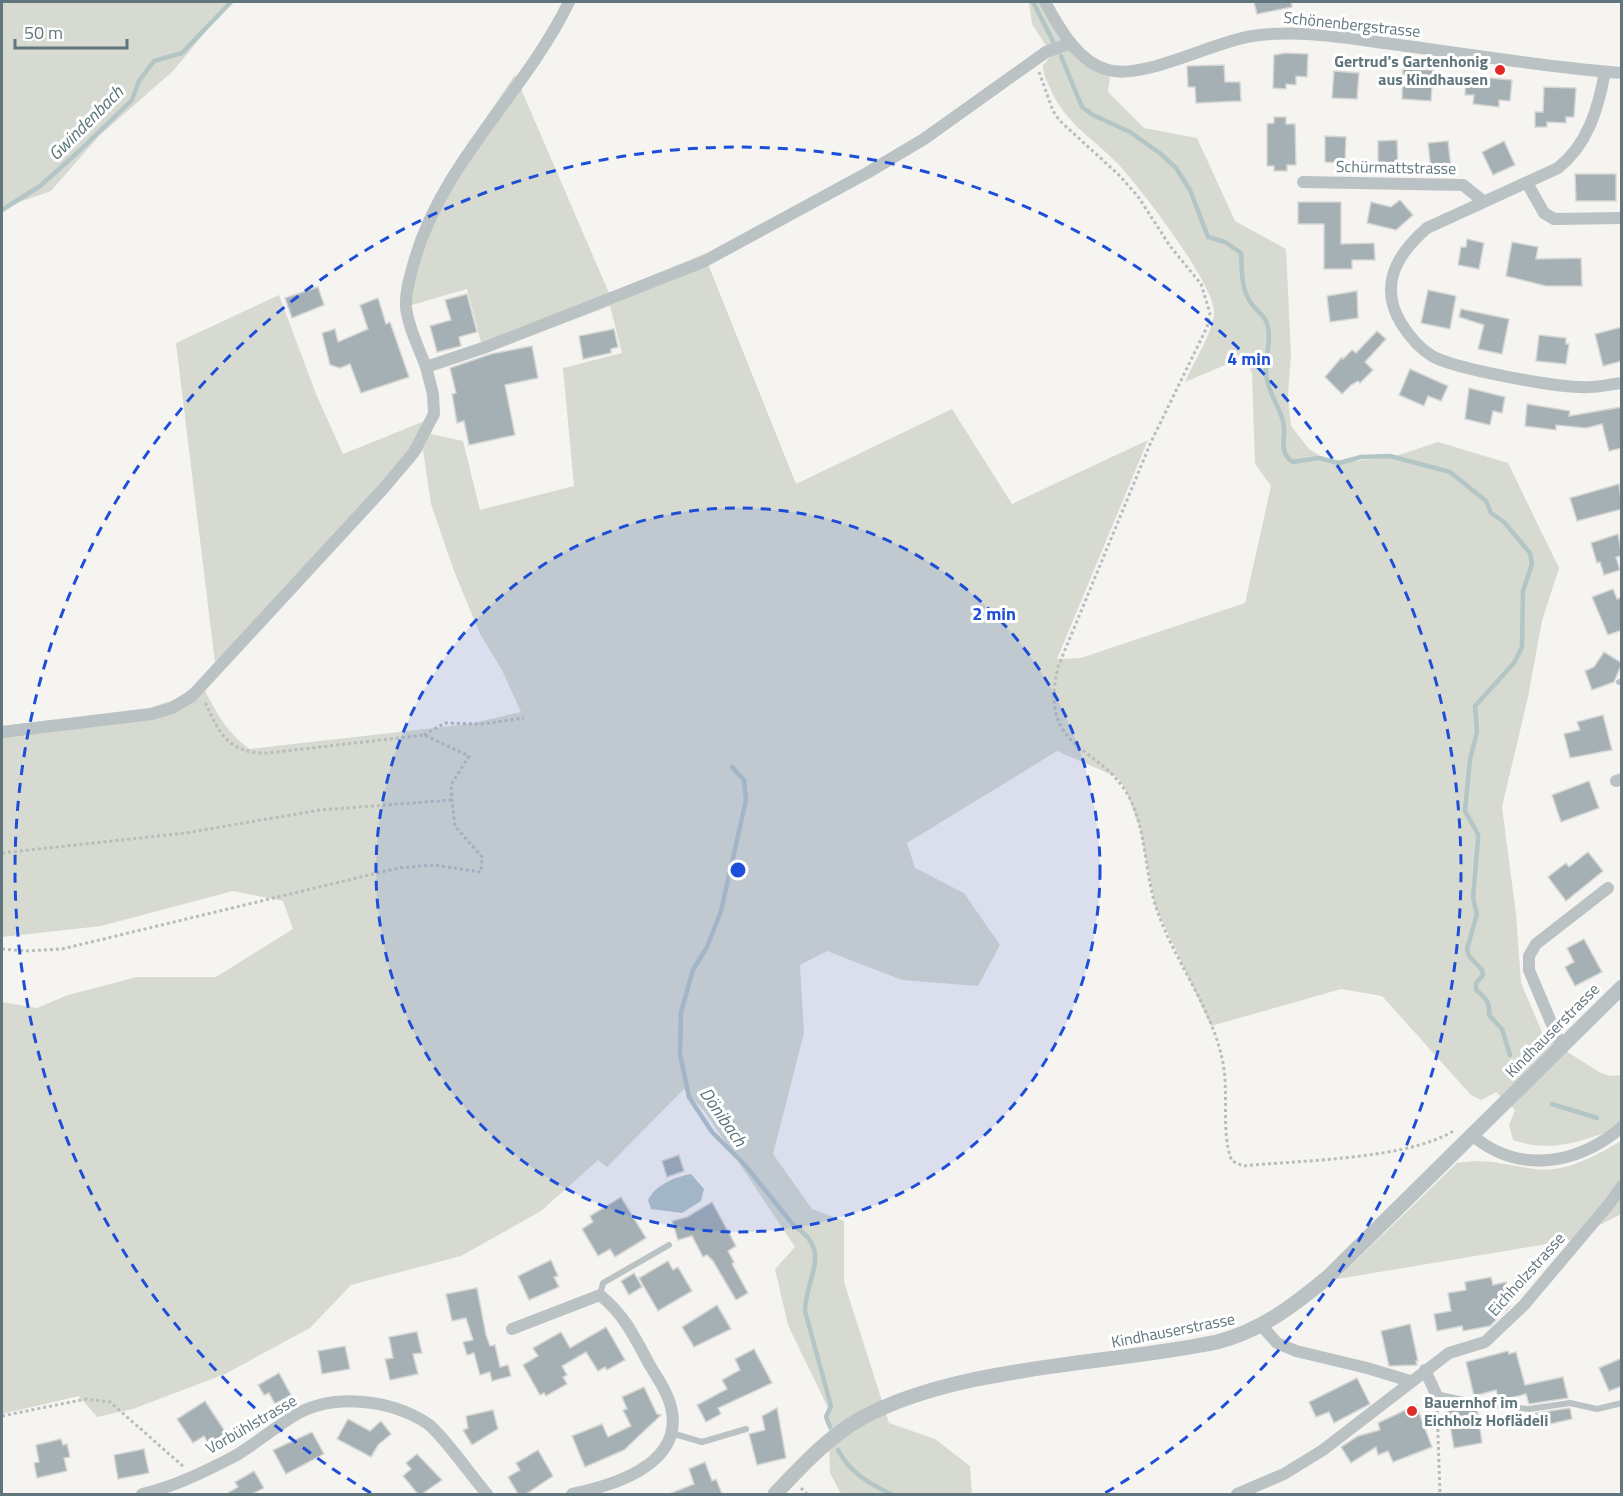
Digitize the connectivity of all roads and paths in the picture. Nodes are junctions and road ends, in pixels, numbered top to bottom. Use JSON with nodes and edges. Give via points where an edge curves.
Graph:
{"nodes":[{"id":1,"x":569,"y":2,"type":"edge"},
{"id":2,"x":1045,"y":2,"type":"edge"},
{"id":3,"x":1071,"y":43,"type":"junction"},
{"id":4,"x":1034,"y":60,"type":"junction"},
{"id":5,"x":1605,"y":72,"type":"junction"},
{"id":6,"x":1622,"y":73,"type":"edge"},
{"id":7,"x":1303,"y":182,"type":"dead end"},
{"id":8,"x":1527,"y":183,"type":"junction"},
{"id":9,"x":1483,"y":201,"type":"junction"},
{"id":10,"x":1622,"y":218,"type":"edge"},
{"id":11,"x":426,"y":367,"type":"junction"},
{"id":12,"x":1622,"y":383,"type":"edge"},
{"id":13,"x":199,"y":690,"type":"junction"},
{"id":14,"x":524,"y":718,"type":"dead end"},
{"id":15,"x":2,"y":732,"type":"edge"},
{"id":16,"x":424,"y":735,"type":"junction"},
{"id":17,"x":452,"y":800,"type":"junction"},
{"id":18,"x":2,"y":853,"type":"edge"},
{"id":19,"x":1608,"y":888,"type":"dead end"},
{"id":20,"x":2,"y":949,"type":"edge"},
{"id":21,"x":1622,"y":987,"type":"edge"},
{"id":22,"x":1561,"y":1046,"type":"junction"},
{"id":23,"x":1461,"y":1125,"type":"dead end"},
{"id":24,"x":1621,"y":1130,"type":"edge"},
{"id":25,"x":1473,"y":1136,"type":"junction"},
{"id":26,"x":1622,"y":1186,"type":"edge"},
{"id":27,"x":669,"y":1245,"type":"dead end"},
{"id":28,"x":600,"y":1295,"type":"junction"},
{"id":29,"x":1262,"y":1326,"type":"junction"},
{"id":30,"x":512,"y":1329,"type":"dead end"},
{"id":31,"x":1425,"y":1370,"type":"junction"},
{"id":32,"x":1410,"y":1381,"type":"junction"},
{"id":33,"x":1436,"y":1394,"type":"junction"},
{"id":34,"x":1622,"y":1403,"type":"edge"},
{"id":35,"x":2,"y":1416,"type":"edge"},
{"id":36,"x":746,"y":1429,"type":"dead end"},
{"id":37,"x":671,"y":1433,"type":"junction"},
{"id":38,"x":190,"y":1477,"type":"junction"},
{"id":39,"x":142,"y":1494,"type":"edge"},
{"id":40,"x":487,"y":1494,"type":"edge"},
{"id":41,"x":572,"y":1494,"type":"edge"},
{"id":42,"x":775,"y":1494,"type":"edge"},
{"id":43,"x":1237,"y":1494,"type":"edge"},
{"id":44,"x":1440,"y":1494,"type":"edge"}],
"edges":[{"from":1,"to":11,"type":"street","via":[[470,149],[418,247],[406,290],[406,308]]},
{"from":2,"to":3,"type":"street","name":"Schönenbergstrasse"},
{"from":3,"to":4,"type":"street"},
{"from":3,"to":5,"type":"street","name":"Schönenbergstrasse","via":[[1098,66],[1119,72],[1139,71],[1234,39],[1287,33]]},
{"from":4,"to":11,"type":"street","via":[[924,139],[703,262]]},
{"from":4,"to":23,"type":"path","via":[[1060,121],[1120,176],[1207,295],[1207,327],[1151,442],[1058,667],[1052,691],[1058,722],[1071,743],[1118,777],[1136,812],[1155,905],[1222,1055],[1226,1147],[1232,1161],[1243,1166],[1403,1149],[1425,1144]]},
{"from":5,"to":6,"type":"street","name":"Schönenbergstrasse"},
{"from":5,"to":8,"type":"street","via":[[1596,112],[1574,155]]},
{"from":7,"to":9,"type":"street","name":"Schürmattstrasse","via":[[1464,185]]},
{"from":8,"to":9,"type":"street"},
{"from":8,"to":10,"type":"street","via":[[1544,213],[1554,219]]},
{"from":9,"to":12,"type":"street","via":[[1427,228],[1410,242],[1395,263],[1390,296],[1394,312],[1406,331],[1433,357],[1478,370],[1588,388]]},
{"from":11,"to":13,"type":"street","via":[[434,414],[414,452]]},
{"from":13,"to":15,"type":"street","via":[[178,705],[152,714]]},
{"from":13,"to":16,"type":"path","via":[[225,738],[251,753]]},
{"from":14,"to":16,"type":"path","via":[[446,723]]},
{"from":16,"to":17,"type":"path","via":[[470,756],[451,784]]},
{"from":17,"to":18,"type":"path","via":[[320,810],[186,833]]},
{"from":17,"to":20,"type":"path","via":[[455,826],[482,857],[481,872],[434,865],[398,868],[62,949]]},
{"from":19,"to":22,"type":"street","via":[[1536,944],[1529,956],[1529,970]]},
{"from":21,"to":22,"type":"street","name":"Kindhauserstrasse"},
{"from":22,"to":25,"type":"street","name":"Kindhauserstrasse"},
{"from":24,"to":25,"type":"street","via":[[1583,1152],[1534,1162],[1498,1153]]},
{"from":25,"to":29,"type":"street","name":"Kindhauserstrasse","via":[[1328,1277]]},
{"from":26,"to":31,"type":"street","name":"Eichholzstrasse","via":[[1505,1324],[1485,1342],[1449,1353]]},
{"from":27,"to":28,"type":"lane","via":[[603,1282]]},
{"from":28,"to":30,"type":"street"},
{"from":28,"to":37,"type":"street","via":[[620,1311],[668,1395]]},
{"from":29,"to":32,"type":"street","via":[[1277,1343],[1296,1351]]},
{"from":29,"to":42,"type":"street","name":"Kindhauserstrasse","via":[[1243,1335],[1185,1349],[986,1378],[906,1398],[859,1419],[816,1453]]},
{"from":31,"to":32,"type":"street","name":"Eichholzstrasse"},
{"from":31,"to":33,"type":"street"},
{"from":32,"to":43,"type":"street","name":"Eichholzstrasse","via":[[1366,1420],[1323,1450],[1284,1474]]},
{"from":33,"to":34,"type":"lane","via":[[1529,1409],[1570,1403],[1597,1409]]},
{"from":33,"to":44,"type":"path"},
{"from":35,"to":38,"type":"path","via":[[86,1399],[110,1402],[182,1463]]},
{"from":36,"to":37,"type":"lane","via":[[702,1442]]},
{"from":37,"to":41,"type":"street","via":[[660,1452],[642,1470],[599,1489]]},
{"from":38,"to":39,"type":"street","name":"Vorbühlstrasse"},
{"from":38,"to":40,"type":"street","name":"Vorbühlstrasse","via":[[235,1455],[313,1407],[342,1401],[368,1402],[429,1425]]}]}
